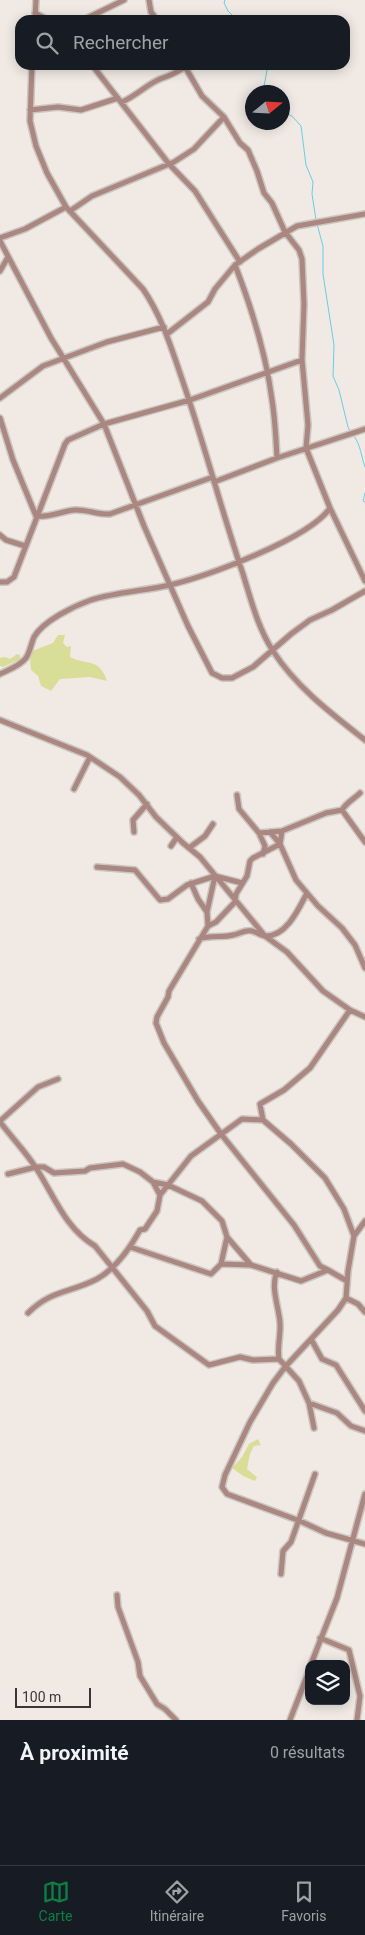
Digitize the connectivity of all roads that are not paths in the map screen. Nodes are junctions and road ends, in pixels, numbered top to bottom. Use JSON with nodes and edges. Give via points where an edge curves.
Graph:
{"nodes":[{"id":1,"x":36,"y":0,"type":"edge"},
{"id":2,"x":124,"y":0,"type":"edge"},
{"id":3,"x":149,"y":0,"type":"edge"},
{"id":4,"x":36,"y":13,"type":"joint"},
{"id":5,"x":39,"y":15,"type":"edge"},
{"id":6,"x":93,"y":15,"type":"edge"},
{"id":7,"x":153,"y":15,"type":"edge"},
{"id":8,"x":32,"y":70,"type":"edge"},
{"id":9,"x":96,"y":70,"type":"edge"},
{"id":10,"x":179,"y":70,"type":"edge"},
{"id":11,"x":186,"y":70,"type":"edge"},
{"id":12,"x":120,"y":100,"type":"junction"},
{"id":13,"x":30,"y":110,"type":"junction"},
{"id":14,"x":224,"y":117,"type":"junction"},
{"id":15,"x":169,"y":164,"type":"junction"},
{"id":16,"x":68,"y":208,"type":"junction"},
{"id":17,"x":365,"y":214,"type":"edge"},
{"id":18,"x":285,"y":232,"type":"junction"},
{"id":19,"x":0,"y":239,"type":"edge"},
{"id":20,"x":8,"y":258,"type":"junction"},
{"id":21,"x":238,"y":264,"type":"junction"},
{"id":22,"x":0,"y":271,"type":"edge"},
{"id":23,"x":164,"y":327,"type":"junction"},
{"id":24,"x":167,"y":334,"type":"junction"},
{"id":25,"x":63,"y":360,"type":"junction"},
{"id":26,"x":302,"y":360,"type":"junction"},
{"id":27,"x":268,"y":373,"type":"junction"},
{"id":28,"x":0,"y":398,"type":"edge"},
{"id":29,"x":190,"y":400,"type":"junction"},
{"id":30,"x":0,"y":418,"type":"edge"},
{"id":31,"x":104,"y":424,"type":"junction"},
{"id":32,"x":365,"y":429,"type":"edge"},
{"id":33,"x":306,"y":448,"type":"junction"},
{"id":34,"x":277,"y":458,"type":"junction"},
{"id":35,"x":213,"y":479,"type":"junction"},
{"id":36,"x":136,"y":506,"type":"junction"},
{"id":37,"x":330,"y":508,"type":"junction"},
{"id":38,"x":36,"y":516,"type":"junction"},
{"id":39,"x":0,"y":535,"type":"edge"},
{"id":40,"x":25,"y":546,"type":"junction"},
{"id":41,"x":239,"y":563,"type":"junction"},
{"id":42,"x":365,"y":581,"type":"edge"},
{"id":43,"x":0,"y":582,"type":"edge"},
{"id":44,"x":171,"y":585,"type":"junction"},
{"id":45,"x":365,"y":591,"type":"edge"},
{"id":46,"x":272,"y":650,"type":"junction"},
{"id":47,"x":0,"y":674,"type":"edge"},
{"id":48,"x":0,"y":720,"type":"edge"},
{"id":49,"x":364,"y":738,"type":"edge"},
{"id":50,"x":90,"y":757,"type":"junction"},
{"id":51,"x":74,"y":789,"type":"dead end"},
{"id":52,"x":360,"y":793,"type":"dead end"},
{"id":53,"x":237,"y":795,"type":"dead end"},
{"id":54,"x":146,"y":804,"type":"junction"},
{"id":55,"x":342,"y":810,"type":"junction"},
{"id":56,"x":213,"y":824,"type":"dead end"},
{"id":57,"x":134,"y":832,"type":"dead end"},
{"id":58,"x":259,"y":832,"type":"junction"},
{"id":59,"x":270,"y":832,"type":"junction"},
{"id":60,"x":282,"y":832,"type":"junction"},
{"id":61,"x":176,"y":837,"type":"junction"},
{"id":62,"x":365,"y":842,"type":"edge"},
{"id":63,"x":280,"y":844,"type":"junction"},
{"id":64,"x":171,"y":846,"type":"dead end"},
{"id":65,"x":189,"y":848,"type":"junction"},
{"id":66,"x":262,"y":854,"type":"junction"},
{"id":67,"x":97,"y":867,"type":"dead end"},
{"id":68,"x":214,"y":876,"type":"junction"},
{"id":69,"x":191,"y":883,"type":"junction"},
{"id":70,"x":242,"y":883,"type":"junction"},
{"id":71,"x":306,"y":893,"type":"junction"},
{"id":72,"x":235,"y":902,"type":"junction"},
{"id":73,"x":207,"y":912,"type":"junction"},
{"id":74,"x":208,"y":926,"type":"junction"},
{"id":75,"x":265,"y":936,"type":"junction"},
{"id":76,"x":199,"y":939,"type":"junction"},
{"id":77,"x":365,"y":968,"type":"edge"},
{"id":78,"x":350,"y":1010,"type":"junction"},
{"id":79,"x":365,"y":1017,"type":"edge"},
{"id":80,"x":58,"y":1079,"type":"dead end"},
{"id":81,"x":263,"y":1120,"type":"junction"},
{"id":82,"x":0,"y":1122,"type":"edge"},
{"id":83,"x":221,"y":1134,"type":"junction"},
{"id":84,"x":36,"y":1167,"type":"junction"},
{"id":85,"x":8,"y":1174,"type":"dead end"},
{"id":86,"x":153,"y":1182,"type":"junction"},
{"id":87,"x":168,"y":1185,"type":"junction"},
{"id":88,"x":160,"y":1195,"type":"junction"},
{"id":89,"x":365,"y":1221,"type":"edge"},
{"id":90,"x":354,"y":1236,"type":"junction"},
{"id":91,"x":227,"y":1237,"type":"junction"},
{"id":92,"x":130,"y":1247,"type":"junction"},
{"id":93,"x":221,"y":1264,"type":"junction"},
{"id":94,"x":251,"y":1265,"type":"junction"},
{"id":95,"x":111,"y":1267,"type":"junction"},
{"id":96,"x":328,"y":1270,"type":"junction"},
{"id":97,"x":277,"y":1272,"type":"junction"},
{"id":98,"x":347,"y":1281,"type":"junction"},
{"id":99,"x":346,"y":1298,"type":"junction"},
{"id":100,"x":365,"y":1312,"type":"edge"},
{"id":101,"x":28,"y":1313,"type":"dead end"},
{"id":102,"x":311,"y":1339,"type":"junction"},
{"id":103,"x":279,"y":1359,"type":"junction"},
{"id":104,"x":285,"y":1367,"type":"junction"},
{"id":105,"x":309,"y":1403,"type":"junction"},
{"id":106,"x":365,"y":1411,"type":"edge"},
{"id":107,"x":314,"y":1428,"type":"dead end"},
{"id":108,"x":365,"y":1431,"type":"edge"},
{"id":109,"x":315,"y":1474,"type":"dead end"},
{"id":110,"x":365,"y":1494,"type":"edge"},
{"id":111,"x":300,"y":1521,"type":"junction"},
{"id":112,"x":352,"y":1540,"type":"junction"},
{"id":113,"x":365,"y":1544,"type":"edge"},
{"id":114,"x":281,"y":1574,"type":"dead end"},
{"id":115,"x":118,"y":1595,"type":"dead end"},
{"id":116,"x":320,"y":1638,"type":"junction"},
{"id":117,"x":312,"y":1660,"type":"edge"},
{"id":118,"x":305,"y":1681,"type":"edge"},
{"id":119,"x":176,"y":1720,"type":"edge"},
{"id":120,"x":290,"y":1720,"type":"edge"},
{"id":121,"x":358,"y":1720,"type":"edge"}],
"edges":[{"from":1,"to":4,"type":"street"},
{"from":2,"to":6,"type":"street"},
{"from":3,"to":7,"type":"street"},
{"from":4,"to":5,"type":"street"},
{"from":8,"to":13,"type":"street"},
{"from":9,"to":12,"type":"street"},
{"from":10,"to":12,"type":"street","via":[[134,97]]},
{"from":11,"to":14,"type":"street","via":[[202,96]]},
{"from":12,"to":13,"type":"street","via":[[81,110],[58,107]]},
{"from":12,"to":15,"type":"street"},
{"from":13,"to":16,"type":"street","via":[[36,146],[47,173]]},
{"from":14,"to":15,"type":"street","via":[[194,149]]},
{"from":14,"to":18,"type":"street","via":[[248,150],[264,193]]},
{"from":15,"to":16,"type":"street"},
{"from":15,"to":21,"type":"street","via":[[195,191]]},
{"from":16,"to":19,"type":"street"},
{"from":16,"to":23,"type":"street","via":[[143,289]]},
{"from":17,"to":18,"type":"street","via":[[297,226]]},
{"from":18,"to":21,"type":"street"},
{"from":18,"to":26,"type":"street","via":[[302,259]]},
{"from":19,"to":20,"type":"street"},
{"from":20,"to":22,"type":"street"},
{"from":20,"to":25,"type":"street"},
{"from":21,"to":24,"type":"street","via":[[208,302]]},
{"from":21,"to":27,"type":"street"},
{"from":23,"to":24,"type":"street"},
{"from":23,"to":25,"type":"street","via":[[107,342]]},
{"from":24,"to":29,"type":"street"},
{"from":25,"to":28,"type":"street","via":[[43,366]]},
{"from":25,"to":31,"type":"street"},
{"from":26,"to":27,"type":"street"},
{"from":26,"to":33,"type":"street","via":[[308,425]]},
{"from":27,"to":29,"type":"street"},
{"from":27,"to":34,"type":"street"},
{"from":29,"to":31,"type":"street"},
{"from":29,"to":35,"type":"street"},
{"from":30,"to":38,"type":"street"},
{"from":31,"to":36,"type":"street"},
{"from":31,"to":38,"type":"street","via":[[64,444]]},
{"from":32,"to":33,"type":"street"},
{"from":33,"to":34,"type":"street"},
{"from":33,"to":37,"type":"street"},
{"from":34,"to":35,"type":"street"},
{"from":35,"to":36,"type":"street"},
{"from":35,"to":41,"type":"street"},
{"from":36,"to":38,"type":"street","via":[[100,515],[77,510]]},
{"from":36,"to":44,"type":"street"},
{"from":37,"to":41,"type":"street","via":[[303,532]]},
{"from":37,"to":42,"type":"street"},
{"from":38,"to":40,"type":"street"},
{"from":39,"to":40,"type":"street"},
{"from":40,"to":43,"type":"street","via":[[14,577]]},
{"from":41,"to":44,"type":"street"},
{"from":41,"to":46,"type":"street","via":[[261,629]]},
{"from":44,"to":46,"type":"street","via":[[212,673],[232,678],[253,667]]},
{"from":44,"to":47,"type":"street","via":[[91,600],[65,612],[49,621],[35,636],[27,657],[21,663]]},
{"from":45,"to":46,"type":"street","via":[[310,620]]},
{"from":46,"to":49,"type":"street","via":[[290,675]]},
{"from":48,"to":50,"type":"street"},
{"from":50,"to":51,"type":"street"},
{"from":50,"to":54,"type":"street","via":[[120,777]]},
{"from":52,"to":55,"type":"street"},
{"from":53,"to":58,"type":"street","via":[[239,809]]},
{"from":54,"to":57,"type":"street","via":[[134,820]]},
{"from":54,"to":61,"type":"street"},
{"from":55,"to":60,"type":"street","via":[[326,813]]},
{"from":55,"to":62,"type":"street"},
{"from":56,"to":65,"type":"street"},
{"from":58,"to":59,"type":"street"},
{"from":58,"to":66,"type":"street","via":[[265,846]]},
{"from":59,"to":60,"type":"street"},
{"from":59,"to":63,"type":"street"},
{"from":60,"to":63,"type":"street"},
{"from":61,"to":64,"type":"street"},
{"from":61,"to":65,"type":"street"},
{"from":63,"to":66,"type":"street"},
{"from":63,"to":71,"type":"street","via":[[296,880]]},
{"from":65,"to":68,"type":"street"},
{"from":66,"to":70,"type":"street","via":[[250,862]]},
{"from":67,"to":69,"type":"street","via":[[135,870],[160,900],[168,899]]},
{"from":68,"to":69,"type":"street"},
{"from":68,"to":70,"type":"street"},
{"from":68,"to":72,"type":"street"},
{"from":68,"to":73,"type":"street"},
{"from":69,"to":73,"type":"street"},
{"from":70,"to":72,"type":"street"},
{"from":71,"to":75,"type":"street","via":[[297,912],[285,926],[277,934]]},
{"from":71,"to":77,"type":"street","via":[[342,928],[355,945]]},
{"from":72,"to":74,"type":"street"},
{"from":72,"to":75,"type":"street"},
{"from":73,"to":74,"type":"street"},
{"from":74,"to":76,"type":"street"},
{"from":75,"to":76,"type":"street","via":[[246,930]]},
{"from":75,"to":78,"type":"street","via":[[287,952],[323,991]]},
{"from":76,"to":83,"type":"street","via":[[169,991],[156,1023],[198,1102]]},
{"from":78,"to":79,"type":"street"},
{"from":78,"to":81,"type":"street","via":[[310,1068],[290,1086],[260,1104]]},
{"from":80,"to":82,"type":"street","via":[[38,1088]]},
{"from":81,"to":83,"type":"street","via":[[242,1119]]},
{"from":81,"to":90,"type":"street","via":[[325,1178],[344,1209]]},
{"from":82,"to":84,"type":"street"},
{"from":83,"to":87,"type":"street","via":[[191,1156]]},
{"from":83,"to":96,"type":"street","via":[[294,1225],[320,1266]]},
{"from":84,"to":85,"type":"street"},
{"from":84,"to":86,"type":"street","via":[[44,1167],[54,1173],[123,1164]]},
{"from":84,"to":95,"type":"street","via":[[60,1213],[84,1240],[96,1246]]},
{"from":86,"to":87,"type":"street"},
{"from":86,"to":88,"type":"street"},
{"from":87,"to":88,"type":"street"},
{"from":87,"to":91,"type":"street","via":[[202,1201],[222,1221]]},
{"from":88,"to":92,"type":"street","via":[[158,1211],[140,1230]]},
{"from":89,"to":90,"type":"street"},
{"from":90,"to":98,"type":"street"},
{"from":91,"to":93,"type":"street"},
{"from":91,"to":94,"type":"street"},
{"from":92,"to":93,"type":"street","via":[[211,1274]]},
{"from":92,"to":95,"type":"street"},
{"from":93,"to":94,"type":"street"},
{"from":94,"to":97,"type":"street"},
{"from":95,"to":101,"type":"street","via":[[98,1278],[51,1295]]},
{"from":95,"to":103,"type":"street","via":[[147,1311],[154,1326],[209,1364],[240,1357]]},
{"from":96,"to":97,"type":"street","via":[[301,1281]]},
{"from":96,"to":98,"type":"street"},
{"from":97,"to":103,"type":"street","via":[[274,1280],[281,1325],[277,1349]]},
{"from":98,"to":99,"type":"street"},
{"from":99,"to":100,"type":"street"},
{"from":99,"to":102,"type":"street"},
{"from":102,"to":104,"type":"street"},
{"from":102,"to":106,"type":"street","via":[[322,1359],[336,1365]]},
{"from":103,"to":104,"type":"street"},
{"from":104,"to":105,"type":"street","via":[[299,1380]]},
{"from":104,"to":111,"type":"street","via":[[250,1422],[222,1488],[227,1494]]},
{"from":105,"to":107,"type":"street"},
{"from":105,"to":108,"type":"street","via":[[337,1413],[351,1426]]},
{"from":109,"to":111,"type":"street"},
{"from":110,"to":112,"type":"street"},
{"from":111,"to":112,"type":"street"},
{"from":111,"to":114,"type":"street","via":[[291,1542],[282,1550]]},
{"from":112,"to":113,"type":"street"},
{"from":112,"to":116,"type":"street","via":[[337,1598]]},
{"from":115,"to":119,"type":"street","via":[[118,1608],[140,1676],[157,1704]]},
{"from":116,"to":117,"type":"street"},
{"from":116,"to":121,"type":"street","via":[[349,1650],[360,1696]]},
{"from":118,"to":120,"type":"street"}]}
